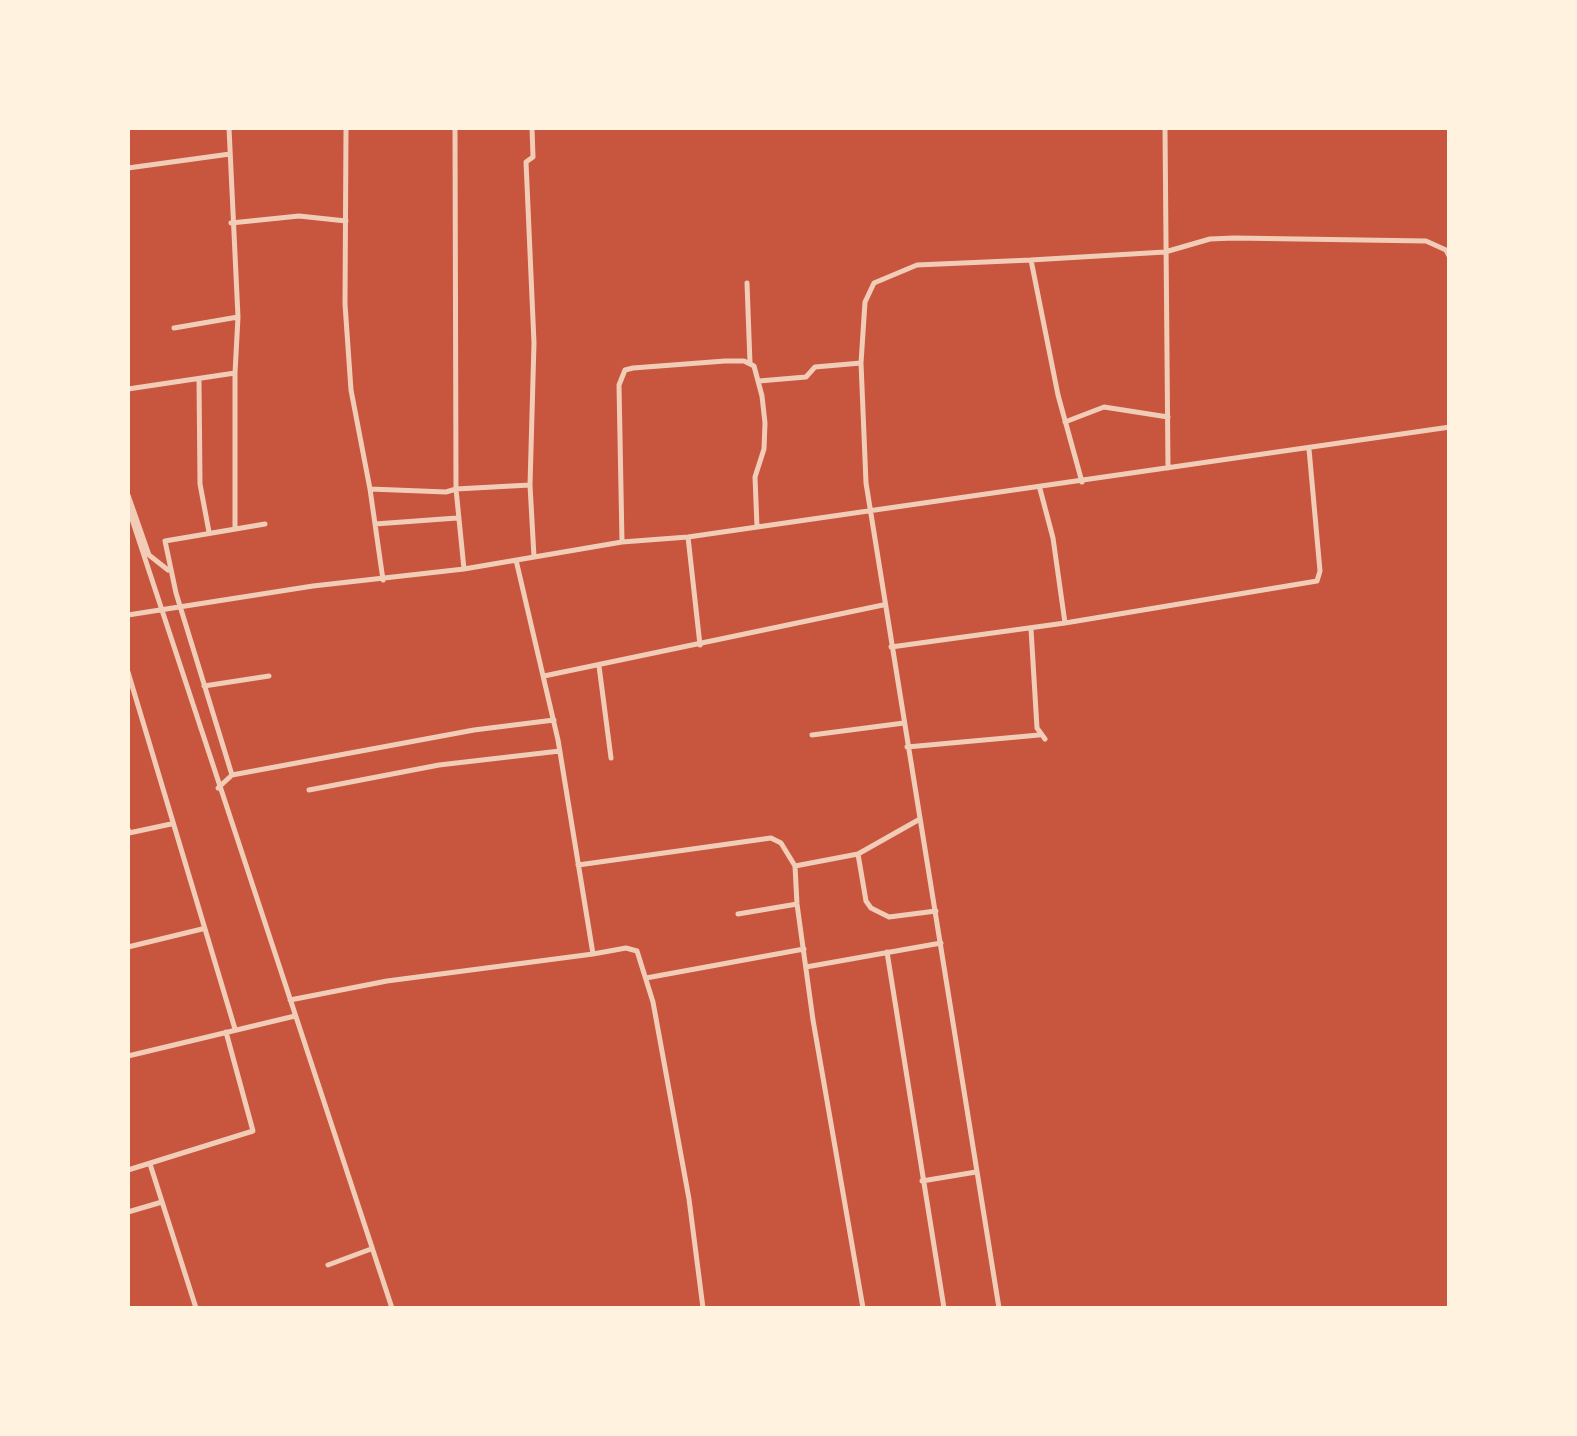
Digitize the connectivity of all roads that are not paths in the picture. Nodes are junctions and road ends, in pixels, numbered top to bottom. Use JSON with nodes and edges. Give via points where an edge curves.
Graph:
{"nodes":[{"id":1,"x":229,"y":128,"type":"edge"},
{"id":2,"x":346,"y":128,"type":"edge"},
{"id":3,"x":455,"y":128,"type":"edge"},
{"id":4,"x":532,"y":128,"type":"edge"},
{"id":5,"x":1165,"y":128,"type":"edge"},
{"id":6,"x":230,"y":154,"type":"junction"},
{"id":7,"x":128,"y":168,"type":"edge"},
{"id":8,"x":346,"y":220,"type":"junction"},
{"id":9,"x":231,"y":222,"type":"junction"},
{"id":10,"x":1166,"y":252,"type":"junction"},
{"id":11,"x":1450,"y":258,"type":"edge"},
{"id":12,"x":1031,"y":260,"type":"junction"},
{"id":13,"x":747,"y":283,"type":"dead end"},
{"id":14,"x":238,"y":317,"type":"junction"},
{"id":15,"x":174,"y":328,"type":"dead end"},
{"id":16,"x":750,"y":363,"type":"junction"},
{"id":17,"x":862,"y":363,"type":"junction"},
{"id":18,"x":235,"y":373,"type":"junction"},
{"id":19,"x":199,"y":379,"type":"junction"},
{"id":20,"x":760,"y":381,"type":"junction"},
{"id":21,"x":128,"y":390,"type":"edge"},
{"id":22,"x":1168,"y":417,"type":"junction"},
{"id":23,"x":1065,"y":422,"type":"junction"},
{"id":24,"x":1450,"y":427,"type":"edge"},
{"id":25,"x":1310,"y":449,"type":"junction"},
{"id":26,"x":1168,"y":468,"type":"junction"},
{"id":27,"x":1082,"y":482,"type":"junction"},
{"id":28,"x":527,"y":485,"type":"junction"},
{"id":29,"x":456,"y":488,"type":"junction"},
{"id":30,"x":1040,"y":488,"type":"junction"},
{"id":31,"x":370,"y":489,"type":"junction"},
{"id":32,"x":128,"y":495,"type":"edge"},
{"id":33,"x":128,"y":508,"type":"edge"},
{"id":34,"x":870,"y":510,"type":"junction"},
{"id":35,"x":458,"y":518,"type":"junction"},
{"id":36,"x":265,"y":524,"type":"dead end"},
{"id":37,"x":375,"y":524,"type":"junction"},
{"id":38,"x":757,"y":526,"type":"junction"},
{"id":39,"x":235,"y":528,"type":"junction"},
{"id":40,"x":209,"y":532,"type":"junction"},
{"id":41,"x":688,"y":536,"type":"junction"},
{"id":42,"x":622,"y":542,"type":"junction"},
{"id":43,"x":534,"y":556,"type":"junction"},
{"id":44,"x":516,"y":560,"type":"junction"},
{"id":45,"x":464,"y":568,"type":"junction"},
{"id":46,"x":171,"y":572,"type":"junction"},
{"id":47,"x":383,"y":580,"type":"junction"},
{"id":48,"x":885,"y":605,"type":"junction"},
{"id":49,"x":181,"y":608,"type":"junction"},
{"id":50,"x":160,"y":610,"type":"junction"},
{"id":51,"x":128,"y":614,"type":"edge"},
{"id":52,"x":1065,"y":623,"type":"junction"},
{"id":53,"x":1031,"y":628,"type":"junction"},
{"id":54,"x":700,"y":645,"type":"junction"},
{"id":55,"x":892,"y":647,"type":"junction"},
{"id":56,"x":598,"y":666,"type":"junction"},
{"id":57,"x":128,"y":672,"type":"edge"},
{"id":58,"x":268,"y":676,"type":"dead end"},
{"id":59,"x":544,"y":676,"type":"junction"},
{"id":60,"x":204,"y":686,"type":"junction"},
{"id":61,"x":554,"y":720,"type":"junction"},
{"id":62,"x":904,"y":723,"type":"junction"},
{"id":63,"x":812,"y":735,"type":"dead end"},
{"id":64,"x":907,"y":747,"type":"junction"},
{"id":65,"x":560,"y":751,"type":"junction"},
{"id":66,"x":611,"y":758,"type":"dead end"},
{"id":67,"x":232,"y":776,"type":"junction"},
{"id":68,"x":218,"y":788,"type":"junction"},
{"id":69,"x":309,"y":790,"type":"dead end"},
{"id":70,"x":920,"y":819,"type":"junction"},
{"id":71,"x":172,"y":824,"type":"junction"},
{"id":72,"x":128,"y":829,"type":"edge"},
{"id":73,"x":858,"y":854,"type":"junction"},
{"id":74,"x":578,"y":865,"type":"junction"},
{"id":75,"x":795,"y":866,"type":"junction"},
{"id":76,"x":796,"y":904,"type":"junction"},
{"id":77,"x":936,"y":910,"type":"junction"},
{"id":78,"x":738,"y":914,"type":"dead end"},
{"id":79,"x":204,"y":929,"type":"junction"},
{"id":80,"x":941,"y":943,"type":"junction"},
{"id":81,"x":128,"y":947,"type":"edge"},
{"id":82,"x":804,"y":949,"type":"junction"},
{"id":83,"x":887,"y":952,"type":"junction"},
{"id":84,"x":593,"y":954,"type":"junction"},
{"id":85,"x":806,"y":966,"type":"junction"},
{"id":86,"x":646,"y":978,"type":"junction"},
{"id":87,"x":290,"y":1000,"type":"junction"},
{"id":88,"x":294,"y":1016,"type":"junction"},
{"id":89,"x":235,"y":1029,"type":"junction"},
{"id":90,"x":226,"y":1032,"type":"junction"},
{"id":91,"x":128,"y":1056,"type":"edge"},
{"id":92,"x":150,"y":1163,"type":"junction"},
{"id":93,"x":128,"y":1170,"type":"edge"},
{"id":94,"x":976,"y":1172,"type":"junction"},
{"id":95,"x":922,"y":1181,"type":"junction"},
{"id":96,"x":162,"y":1202,"type":"junction"},
{"id":97,"x":128,"y":1212,"type":"edge"},
{"id":98,"x":371,"y":1249,"type":"junction"},
{"id":99,"x":328,"y":1265,"type":"dead end"},
{"id":100,"x":196,"y":1308,"type":"edge"},
{"id":101,"x":392,"y":1308,"type":"edge"},
{"id":102,"x":703,"y":1308,"type":"edge"},
{"id":103,"x":862,"y":1308,"type":"edge"},
{"id":104,"x":944,"y":1308,"type":"edge"},
{"id":105,"x":998,"y":1308,"type":"edge"}],
"edges":[{"from":1,"to":6,"type":"street"},
{"from":2,"to":8,"type":"street"},
{"from":3,"to":29,"type":"street"},
{"from":4,"to":28,"type":"street","via":[[533,156],[526,162],[534,343]]},
{"from":5,"to":10,"type":"street"},
{"from":6,"to":7,"type":"street"},
{"from":6,"to":9,"type":"street"},
{"from":8,"to":9,"type":"street"},
{"from":8,"to":31,"type":"street","via":[[351,390]]},
{"from":9,"to":14,"type":"street"},
{"from":10,"to":11,"type":"street","via":[[1221,238],[1418,241],[1436,244]]},
{"from":10,"to":12,"type":"street"},
{"from":10,"to":22,"type":"street"},
{"from":12,"to":17,"type":"street","via":[[916,265],[874,283],[865,302]]},
{"from":12,"to":23,"type":"street"},
{"from":13,"to":16,"type":"street"},
{"from":14,"to":15,"type":"street"},
{"from":14,"to":18,"type":"street"},
{"from":16,"to":20,"type":"street"},
{"from":16,"to":42,"type":"street","via":[[649,366],[623,374]]},
{"from":17,"to":20,"type":"street"},
{"from":17,"to":34,"type":"street"},
{"from":18,"to":19,"type":"street"},
{"from":18,"to":39,"type":"street"},
{"from":19,"to":21,"type":"street"},
{"from":19,"to":40,"type":"street","via":[[200,484]]},
{"from":20,"to":38,"type":"street","via":[[764,443],[755,477]]},
{"from":22,"to":23,"type":"street","via":[[1104,407]]},
{"from":22,"to":26,"type":"street"},
{"from":23,"to":27,"type":"street"},
{"from":24,"to":25,"type":"street"},
{"from":25,"to":26,"type":"street"},
{"from":25,"to":52,"type":"street","via":[[1317,582]]},
{"from":26,"to":27,"type":"street"},
{"from":27,"to":30,"type":"street"},
{"from":28,"to":29,"type":"street"},
{"from":28,"to":43,"type":"street"},
{"from":29,"to":31,"type":"street"},
{"from":29,"to":35,"type":"street"},
{"from":30,"to":34,"type":"street"},
{"from":30,"to":52,"type":"street"},
{"from":31,"to":37,"type":"street"},
{"from":32,"to":46,"type":"street","via":[[149,555]]},
{"from":33,"to":50,"type":"street"},
{"from":34,"to":38,"type":"street"},
{"from":34,"to":48,"type":"street"},
{"from":35,"to":37,"type":"street"},
{"from":35,"to":45,"type":"street"},
{"from":36,"to":39,"type":"street"},
{"from":37,"to":47,"type":"street"},
{"from":38,"to":41,"type":"street"},
{"from":39,"to":40,"type":"street"},
{"from":40,"to":46,"type":"street","via":[[165,541]]},
{"from":41,"to":42,"type":"street"},
{"from":41,"to":54,"type":"street"},
{"from":42,"to":43,"type":"street"},
{"from":43,"to":44,"type":"street"},
{"from":44,"to":45,"type":"street"},
{"from":44,"to":59,"type":"street"},
{"from":45,"to":47,"type":"street"},
{"from":46,"to":49,"type":"street"},
{"from":47,"to":49,"type":"street"},
{"from":48,"to":54,"type":"street"},
{"from":48,"to":55,"type":"street"},
{"from":49,"to":50,"type":"street"},
{"from":49,"to":60,"type":"street"},
{"from":50,"to":51,"type":"street"},
{"from":50,"to":68,"type":"street"},
{"from":52,"to":53,"type":"street"},
{"from":53,"to":55,"type":"street"},
{"from":53,"to":64,"type":"street","via":[[1042,737]]},
{"from":54,"to":56,"type":"street"},
{"from":55,"to":62,"type":"street"},
{"from":56,"to":59,"type":"street"},
{"from":56,"to":66,"type":"street"},
{"from":57,"to":71,"type":"street"},
{"from":58,"to":60,"type":"street"},
{"from":59,"to":61,"type":"street"},
{"from":60,"to":67,"type":"street"},
{"from":61,"to":65,"type":"street"},
{"from":61,"to":67,"type":"street"},
{"from":62,"to":63,"type":"street"},
{"from":62,"to":64,"type":"street"},
{"from":64,"to":70,"type":"street"},
{"from":65,"to":69,"type":"street"},
{"from":65,"to":74,"type":"street"},
{"from":67,"to":68,"type":"street"},
{"from":68,"to":87,"type":"street"},
{"from":70,"to":73,"type":"street"},
{"from":70,"to":77,"type":"street"},
{"from":71,"to":72,"type":"street"},
{"from":71,"to":79,"type":"street"},
{"from":73,"to":75,"type":"street"},
{"from":73,"to":77,"type":"street","via":[[872,908],[889,918]]},
{"from":74,"to":75,"type":"street","via":[[772,838]]},
{"from":74,"to":84,"type":"street"},
{"from":75,"to":76,"type":"street"},
{"from":76,"to":78,"type":"street"},
{"from":76,"to":82,"type":"street"},
{"from":77,"to":80,"type":"street"},
{"from":79,"to":81,"type":"street"},
{"from":79,"to":89,"type":"street"},
{"from":80,"to":83,"type":"street"},
{"from":80,"to":94,"type":"street"},
{"from":82,"to":85,"type":"street"},
{"from":82,"to":86,"type":"street"},
{"from":83,"to":85,"type":"street"},
{"from":83,"to":95,"type":"street"},
{"from":84,"to":86,"type":"street","via":[[638,951]]},
{"from":84,"to":87,"type":"street"},
{"from":85,"to":103,"type":"street"},
{"from":86,"to":102,"type":"street"},
{"from":87,"to":88,"type":"street"},
{"from":88,"to":89,"type":"street"},
{"from":88,"to":98,"type":"street"},
{"from":89,"to":90,"type":"street"},
{"from":90,"to":91,"type":"street"},
{"from":90,"to":92,"type":"street","via":[[253,1131]]},
{"from":92,"to":93,"type":"street"},
{"from":92,"to":96,"type":"street"},
{"from":94,"to":95,"type":"street"},
{"from":94,"to":105,"type":"street"},
{"from":95,"to":104,"type":"street"},
{"from":96,"to":97,"type":"street"},
{"from":96,"to":100,"type":"street"},
{"from":98,"to":99,"type":"street"},
{"from":98,"to":101,"type":"street"}]}
